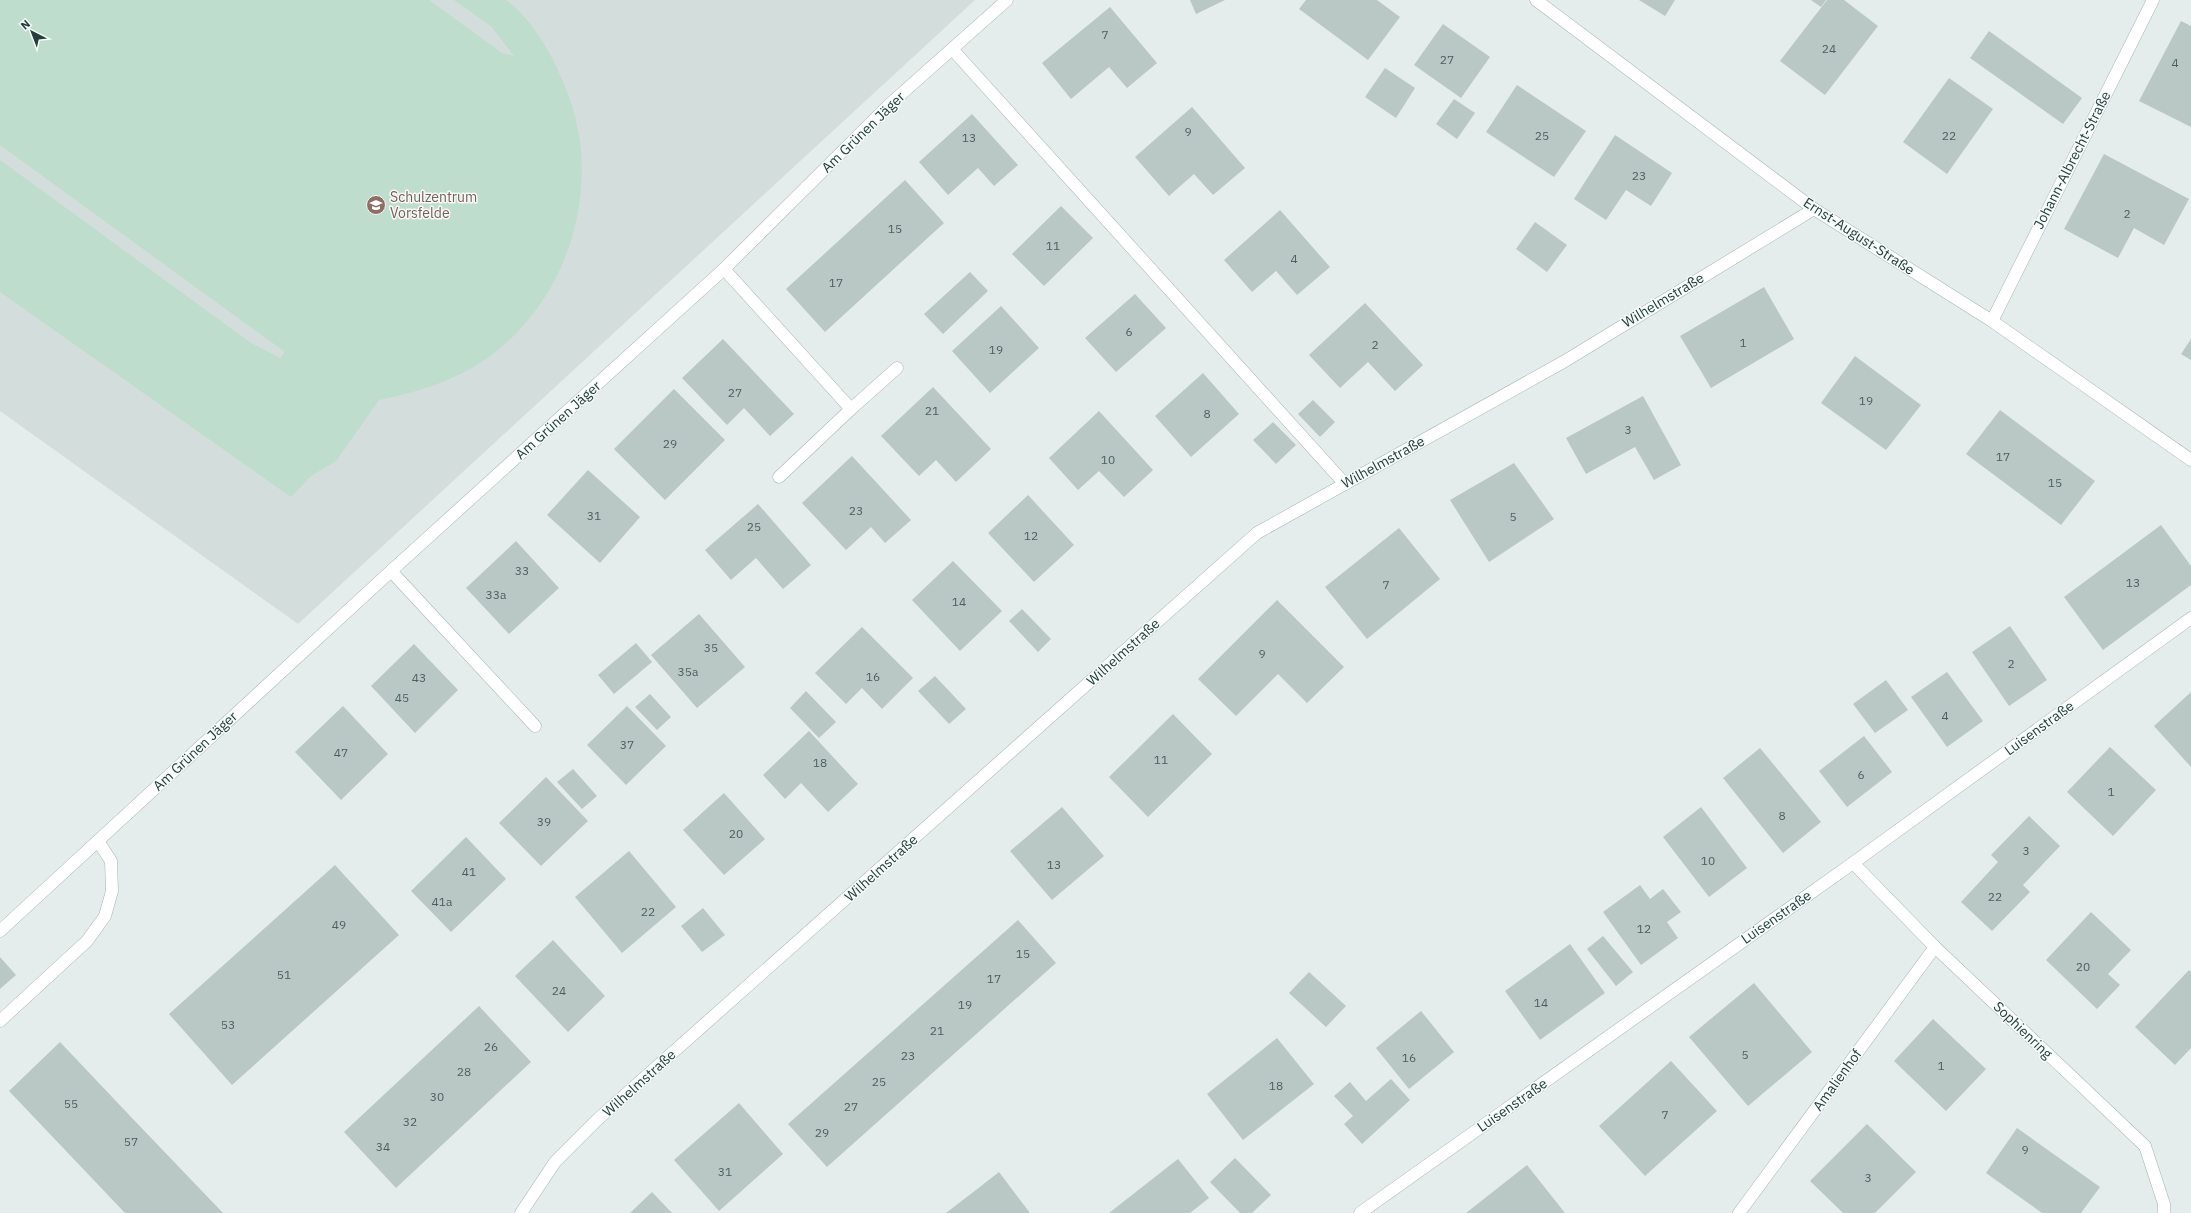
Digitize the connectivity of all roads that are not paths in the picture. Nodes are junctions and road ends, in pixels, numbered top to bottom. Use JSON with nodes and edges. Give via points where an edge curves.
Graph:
{"nodes":[{"id":1,"x":1007,"y":0,"type":"edge"},
{"id":2,"x":1536,"y":0,"type":"edge"},
{"id":3,"x":2153,"y":0,"type":"edge"},
{"id":4,"x":952,"y":49,"type":"junction"},
{"id":5,"x":1814,"y":209,"type":"junction"},
{"id":6,"x":724,"y":269,"type":"junction"},
{"id":7,"x":1992,"y":321,"type":"junction"},
{"id":8,"x":897,"y":368,"type":"dead end"},
{"id":9,"x":851,"y":409,"type":"junction"},
{"id":10,"x":2191,"y":460,"type":"edge"},
{"id":11,"x":779,"y":477,"type":"dead end"},
{"id":12,"x":1345,"y":484,"type":"junction"},
{"id":13,"x":391,"y":571,"type":"junction"},
{"id":14,"x":2191,"y":618,"type":"edge"},
{"id":15,"x":535,"y":726,"type":"dead end"},
{"id":16,"x":98,"y":841,"type":"junction"},
{"id":17,"x":1852,"y":863,"type":"junction"},
{"id":18,"x":0,"y":931,"type":"edge"},
{"id":19,"x":1935,"y":947,"type":"junction"},
{"id":20,"x":0,"y":1021,"type":"edge"},
{"id":21,"x":521,"y":1213,"type":"edge"},
{"id":22,"x":1360,"y":1213,"type":"edge"},
{"id":23,"x":1739,"y":1213,"type":"edge"},
{"id":24,"x":2164,"y":1213,"type":"edge"}],
"edges":[{"from":1,"to":4,"type":"street","name":"Am Grünen Jäger"},
{"from":2,"to":5,"type":"street","name":"Ernst-August-Straße"},
{"from":3,"to":7,"type":"street","name":"Johann-Albrecht-Straße"},
{"from":4,"to":6,"type":"street","name":"Am Grünen Jäger","via":[[890,104]]},
{"from":4,"to":12,"type":"street"},
{"from":5,"to":7,"type":"street","name":"Ernst-August-Straße"},
{"from":5,"to":12,"type":"street","name":"Wilhelmstraße","via":[[1565,361]]},
{"from":6,"to":9,"type":"street"},
{"from":6,"to":13,"type":"street","name":"Am Grünen Jäger"},
{"from":7,"to":10,"type":"street","name":"Ernst-August-Straße"},
{"from":8,"to":9,"type":"street"},
{"from":9,"to":11,"type":"street"},
{"from":12,"to":21,"type":"street","name":"Wilhelmstraße","via":[[1257,533],[598,1120],[555,1162]]},
{"from":13,"to":15,"type":"street"},
{"from":13,"to":16,"type":"street","name":"Am Grünen Jäger"},
{"from":14,"to":17,"type":"street","name":"Luisenstraße"},
{"from":16,"to":18,"type":"street","name":"Am Grünen Jäger"},
{"from":16,"to":20,"type":"street","via":[[111,861],[112,890],[106,916],[87,941]]},
{"from":17,"to":19,"type":"street","name":"Sophienring"},
{"from":17,"to":22,"type":"street","name":"Luisenstraße"},
{"from":19,"to":23,"type":"street","name":"Amalienhof"},
{"from":19,"to":24,"type":"street","name":"Sophienring","via":[[2145,1146],[2164,1204]]}]}
